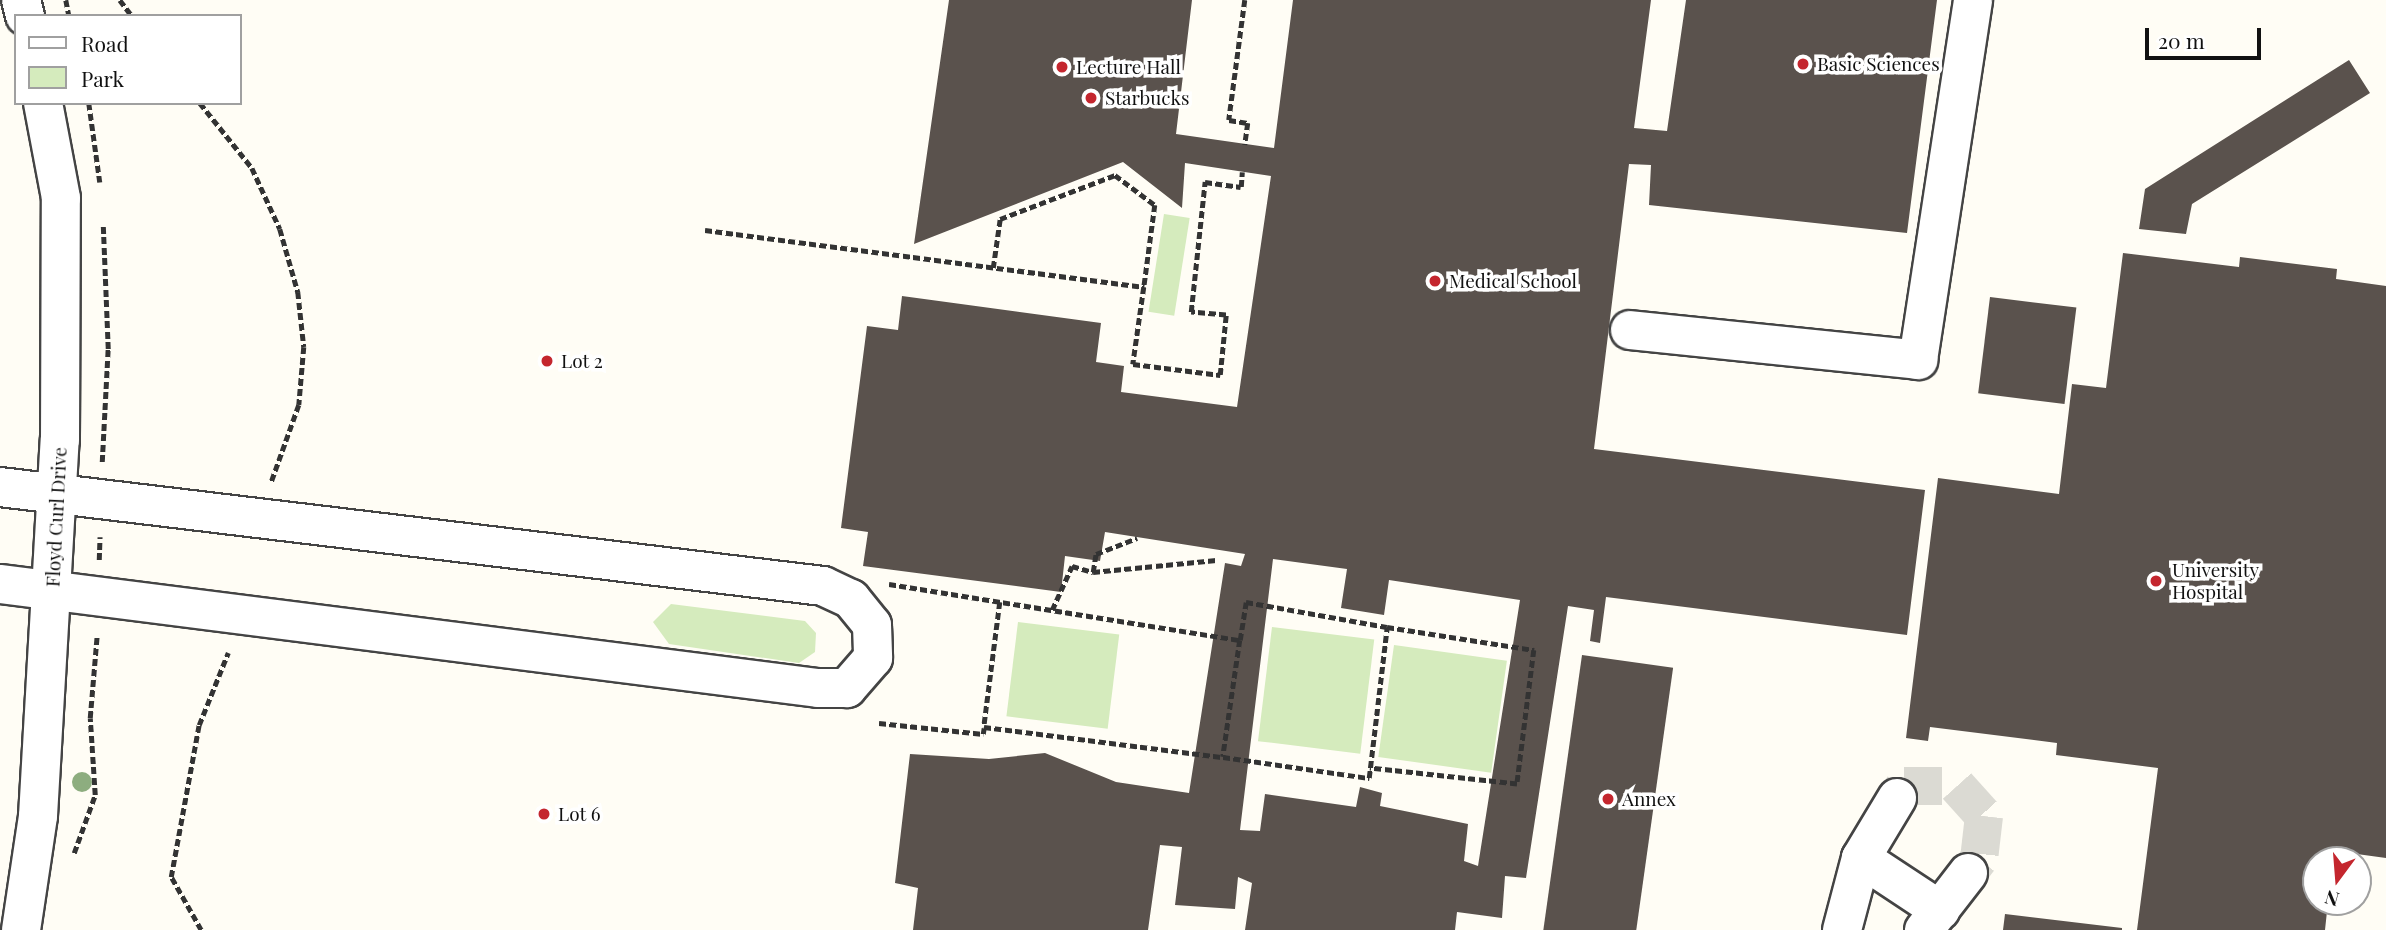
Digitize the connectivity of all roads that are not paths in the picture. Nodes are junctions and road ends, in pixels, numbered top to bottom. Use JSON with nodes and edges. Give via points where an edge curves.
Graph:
{"nodes":[{"id":1,"x":1973,"y":0,"type":"edge"},
{"id":2,"x":43,"y":105,"type":"edge"},
{"id":3,"x":1630,"y":330,"type":"dead end"},
{"id":4,"x":0,"y":486,"type":"edge"},
{"id":5,"x":57,"y":494,"type":"junction"},
{"id":6,"x":0,"y":584,"type":"edge"},
{"id":7,"x":51,"y":590,"type":"junction"},
{"id":8,"x":1896,"y":798,"type":"tunnel mouth"},
{"id":9,"x":1861,"y":858,"type":"junction"},
{"id":10,"x":1968,"y":873,"type":"tunnel mouth"},
{"id":11,"x":1932,"y":920,"type":"edge"},
{"id":12,"x":21,"y":930,"type":"edge"},
{"id":13,"x":1842,"y":930,"type":"edge"}],
"edges":[{"from":1,"to":3,"type":"street","via":[[1918,360]]},
{"from":2,"to":5,"type":"street","name":"Floyd Curl Drive","via":[[61,198]]},
{"from":4,"to":5,"type":"street"},
{"from":5,"to":7,"type":"street","name":"Floyd Curl Drive"},
{"from":5,"to":7,"type":"street","via":[[823,586],[851,599],[872,625],[873,658],[847,688],[818,688]]},
{"from":6,"to":7,"type":"street"},
{"from":7,"to":12,"type":"street","name":"Floyd Curl Drive","via":[[38,816]]},
{"from":8,"to":9,"type":"street"},
{"from":9,"to":11,"type":"street"},
{"from":9,"to":13,"type":"street"},
{"from":10,"to":11,"type":"street"}]}
